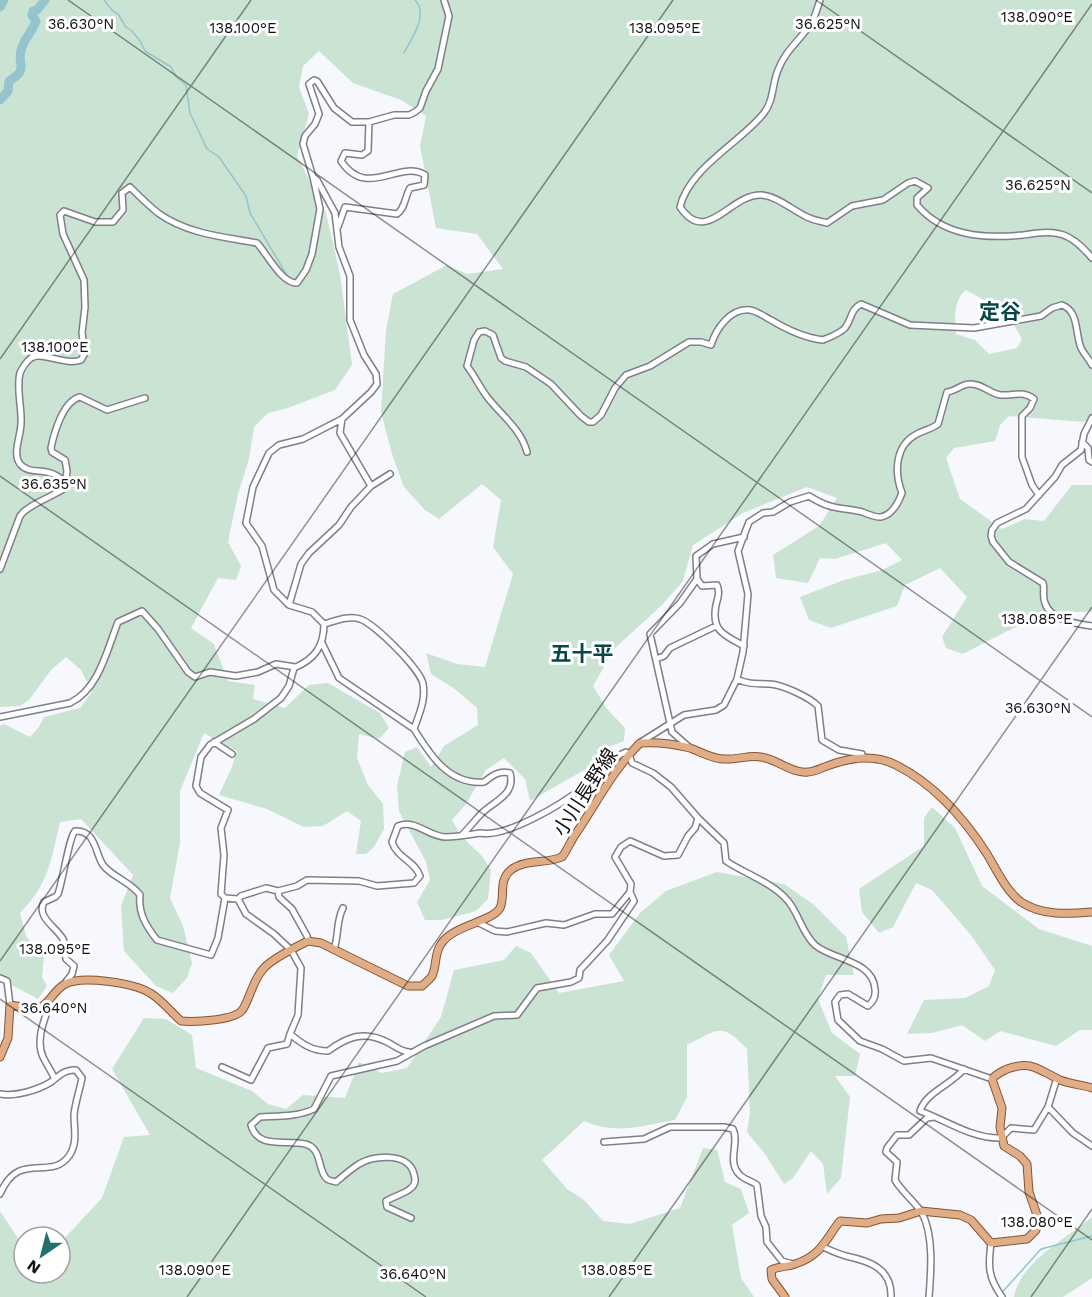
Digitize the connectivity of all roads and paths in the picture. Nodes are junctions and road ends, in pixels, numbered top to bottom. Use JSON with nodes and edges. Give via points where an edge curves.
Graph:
{"nodes":[{"id":1,"x":444,"y":0,"type":"edge"},
{"id":2,"x":820,"y":0,"type":"edge"},
{"id":3,"x":369,"y":122,"type":"junction"},
{"id":4,"x":313,"y":177,"type":"junction"},
{"id":5,"x":337,"y":228,"type":"junction"},
{"id":6,"x":1092,"y":258,"type":"edge"},
{"id":7,"x":1092,"y":365,"type":"edge"},
{"id":8,"x":145,"y":398,"type":"dead end"},
{"id":9,"x":1092,"y":418,"type":"edge"},
{"id":10,"x":342,"y":419,"type":"junction"},
{"id":11,"x":1091,"y":426,"type":"edge"},
{"id":12,"x":1082,"y":442,"type":"junction"},
{"id":13,"x":527,"y":452,"type":"dead end"},
{"id":14,"x":1092,"y":462,"type":"edge"},
{"id":15,"x":390,"y":474,"type":"dead end"},
{"id":16,"x":65,"y":482,"type":"junction"},
{"id":17,"x":371,"y":486,"type":"junction"},
{"id":18,"x":1040,"y":495,"type":"junction"},
{"id":19,"x":744,"y":537,"type":"junction"},
{"id":20,"x":0,"y":569,"type":"edge"},
{"id":21,"x":697,"y":579,"type":"junction"},
{"id":22,"x":289,"y":605,"type":"junction"},
{"id":23,"x":324,"y":624,"type":"junction"},
{"id":24,"x":716,"y":626,"type":"junction"},
{"id":25,"x":1092,"y":626,"type":"edge"},
{"id":26,"x":322,"y":643,"type":"junction"},
{"id":27,"x":744,"y":646,"type":"junction"},
{"id":28,"x":656,"y":658,"type":"junction"},
{"id":29,"x":295,"y":668,"type":"junction"},
{"id":30,"x":737,"y":679,"type":"junction"},
{"id":31,"x":0,"y":717,"type":"edge"},
{"id":32,"x":669,"y":725,"type":"junction"},
{"id":33,"x":414,"y":729,"type":"junction"},
{"id":34,"x":214,"y":742,"type":"junction"},
{"id":35,"x":640,"y":743,"type":"junction"},
{"id":36,"x":690,"y":748,"type":"junction"},
{"id":37,"x":232,"y":754,"type":"dead end"},
{"id":38,"x":629,"y":754,"type":"junction"},
{"id":39,"x":862,"y":757,"type":"junction"},
{"id":40,"x":698,"y":818,"type":"junction"},
{"id":41,"x":461,"y":836,"type":"junction"},
{"id":42,"x":278,"y":891,"type":"junction"},
{"id":43,"x":630,"y":892,"type":"junction"},
{"id":44,"x":225,"y":898,"type":"junction"},
{"id":45,"x":238,"y":899,"type":"junction"},
{"id":46,"x":343,"y":908,"type":"dead end"},
{"id":47,"x":1092,"y":912,"type":"edge"},
{"id":48,"x":476,"y":922,"type":"junction"},
{"id":49,"x":308,"y":941,"type":"junction"},
{"id":50,"x":334,"y":949,"type":"junction"},
{"id":51,"x":291,"y":950,"type":"junction"},
{"id":52,"x":0,"y":978,"type":"edge"},
{"id":53,"x":65,"y":984,"type":"junction"},
{"id":54,"x":10,"y":1005,"type":"junction"},
{"id":55,"x":45,"y":1005,"type":"junction"},
{"id":56,"x":290,"y":1034,"type":"junction"},
{"id":57,"x":411,"y":1052,"type":"junction"},
{"id":58,"x":0,"y":1057,"type":"edge"},
{"id":59,"x":222,"y":1067,"type":"dead end"},
{"id":60,"x":964,"y":1069,"type":"junction"},
{"id":61,"x":1057,"y":1078,"type":"junction"},
{"id":62,"x":55,"y":1079,"type":"junction"},
{"id":63,"x":992,"y":1079,"type":"junction"},
{"id":64,"x":1092,"y":1088,"type":"edge"},
{"id":65,"x":0,"y":1094,"type":"edge"},
{"id":66,"x":1048,"y":1107,"type":"junction"},
{"id":67,"x":936,"y":1117,"type":"junction"},
{"id":68,"x":1001,"y":1138,"type":"junction"},
{"id":69,"x":604,"y":1142,"type":"dead end"},
{"id":70,"x":1092,"y":1146,"type":"edge"},
{"id":71,"x":0,"y":1194,"type":"edge"},
{"id":72,"x":921,"y":1211,"type":"junction"},
{"id":73,"x":411,"y":1218,"type":"dead end"},
{"id":74,"x":991,"y":1243,"type":"junction"},
{"id":75,"x":823,"y":1247,"type":"junction"},
{"id":76,"x":795,"y":1265,"type":"junction"},
{"id":77,"x":1001,"y":1295,"type":"edge"},
{"id":78,"x":785,"y":1297,"type":"edge"},
{"id":79,"x":891,"y":1297,"type":"edge"},
{"id":80,"x":929,"y":1297,"type":"edge"},
{"id":81,"x":992,"y":1297,"type":"edge"}],
"edges":[{"from":1,"to":3,"type":"street","via":[[449,16],[438,69],[420,108],[409,115]]},
{"from":2,"to":6,"type":"street","via":[[811,24],[786,52],[777,70],[767,110],[689,188],[680,207],[688,218],[705,222],[762,195],[827,223],[852,206],[883,200],[915,181],[928,188],[917,198],[917,205],[940,226],[972,236],[1041,232],[1066,236]]},
{"from":3,"to":4,"type":"street","via":[[345,118],[317,81],[311,81],[309,89],[319,114],[303,144]]},
{"from":3,"to":5,"type":"street","via":[[368,151],[362,155],[345,153],[343,164],[360,178],[421,173],[425,182],[410,188],[396,215],[345,207]]},
{"from":4,"to":5,"type":"street","via":[[335,213]]},
{"from":4,"to":16,"type":"street","via":[[320,209],[312,254],[297,283],[287,282],[257,243],[190,229],[160,214],[130,187],[122,193],[123,210],[112,222],[95,222],[64,211],[60,215],[63,234],[84,280],[85,352],[81,360],[70,362],[33,357],[22,370],[17,448],[18,460],[24,468],[54,474]]},
{"from":5,"to":10,"type":"street","via":[[339,247],[350,276],[350,320],[377,384]]},
{"from":7,"to":13,"type":"street","via":[[1081,347],[1073,314],[1062,305],[1041,316],[963,328],[910,325],[861,304],[853,309],[842,330],[823,340],[795,332],[751,310],[741,311],[722,324],[711,345],[689,342],[650,366],[626,375],[593,422],[585,420],[563,395],[534,372],[505,361],[493,335],[479,332],[467,366],[488,398],[518,431]]},
{"from":8,"to":16,"type":"street","via":[[107,410],[80,397],[74,399],[51,448],[65,460]]},
{"from":9,"to":11,"type":"street"},
{"from":10,"to":17,"type":"street","via":[[340,433]]},
{"from":10,"to":22,"type":"street","via":[[303,439],[279,445],[269,453],[253,487],[246,523],[262,546],[274,590]]},
{"from":11,"to":12,"type":"street"},
{"from":12,"to":14,"type":"street"},
{"from":12,"to":18,"type":"street","via":[[1081,450],[1062,465]]},
{"from":15,"to":17,"type":"street"},
{"from":16,"to":20,"type":"street","via":[[61,491],[24,509]]},
{"from":17,"to":22,"type":"street","via":[[301,564]]},
{"from":18,"to":19,"type":"street","via":[[1022,457],[1022,416],[1034,399],[1022,393],[998,394],[966,384],[947,392],[933,429],[919,432],[903,447],[898,456],[902,492],[891,512],[881,517],[826,506],[809,496],[763,513],[749,522]]},
{"from":18,"to":25,"type":"street","via":[[1026,508],[997,523],[992,530],[993,542],[1008,562],[1043,583],[1045,604],[1050,610],[1071,623]]},
{"from":19,"to":21,"type":"street","via":[[712,544],[696,556]]},
{"from":19,"to":27,"type":"street","via":[[738,551],[748,594]]},
{"from":21,"to":24,"type":"street","via":[[702,586],[717,585]]},
{"from":21,"to":28,"type":"street","via":[[651,634]]},
{"from":22,"to":23,"type":"street","via":[[312,612]]},
{"from":23,"to":26,"type":"street"},
{"from":23,"to":33,"type":"street","via":[[350,618],[365,620],[415,666],[423,682],[423,701]]},
{"from":24,"to":27,"type":"street"},
{"from":24,"to":28,"type":"street"},
{"from":26,"to":29,"type":"street","via":[[314,656]]},
{"from":26,"to":33,"type":"street","via":[[339,678]]},
{"from":27,"to":30,"type":"street"},
{"from":28,"to":32,"type":"street"},
{"from":29,"to":31,"type":"street","via":[[276,664],[236,676],[210,672],[195,677],[142,611],[118,622],[94,680],[77,699]]},
{"from":29,"to":34,"type":"street","via":[[281,698]]},
{"from":30,"to":32,"type":"street","via":[[724,705],[684,715]]},
{"from":30,"to":39,"type":"street","via":[[772,684],[804,696],[818,706],[822,740]]},
{"from":32,"to":35,"type":"street"},
{"from":32,"to":36,"type":"street"},
{"from":33,"to":41,"type":"street","via":[[431,757],[463,780],[484,782],[494,774],[510,773],[509,790]]},
{"from":34,"to":37,"type":"street"},
{"from":34,"to":44,"type":"street","via":[[201,757],[195,786],[228,810],[221,828],[221,894]]},
{"from":35,"to":36,"type":"main road","name":"小川長野線"},
{"from":35,"to":38,"type":"main road","name":"小川長野線"},
{"from":36,"to":39,"type":"main road","name":"小川長野線","via":[[724,759],[760,756],[808,772]]},
{"from":38,"to":40,"type":"street","via":[[632,763],[671,787]]},
{"from":38,"to":41,"type":"street","via":[[618,755],[567,800],[523,823],[505,830]]},
{"from":38,"to":48,"type":"main road","name":"小川長野線","via":[[603,788],[562,857],[512,869],[505,876],[500,908]]},
{"from":39,"to":47,"type":"main road","name":"小川長野線","via":[[895,765],[941,797],[972,832],[1021,901],[1041,911]]},
{"from":40,"to":43,"type":"street","via":[[678,855],[664,856],[630,841],[621,846],[615,856],[631,884]]},
{"from":40,"to":60,"type":"street","via":[[724,843],[726,861],[786,898],[816,946],[869,975],[876,990],[872,1003],[868,1006],[848,994],[835,1002],[836,1016],[848,1032],[899,1059],[932,1058]]},
{"from":41,"to":42,"type":"street","via":[[439,835],[412,824],[398,826],[392,842],[397,853],[418,870],[420,876],[414,883],[377,886],[358,881],[307,880]]},
{"from":42,"to":45,"type":"street","via":[[266,888]]},
{"from":42,"to":49,"type":"street"},
{"from":43,"to":48,"type":"street","via":[[612,914],[594,914],[564,925],[546,923],[500,932]]},
{"from":43,"to":57,"type":"street","via":[[632,907],[580,970],[579,978],[537,988],[517,1015],[488,1018]]},
{"from":44,"to":45,"type":"street"},
{"from":44,"to":53,"type":"street","via":[[211,955],[157,940],[143,919],[136,889],[104,866],[88,836],[75,831],[70,836],[58,894],[44,902],[41,910],[63,940],[66,959],[74,966]]},
{"from":45,"to":51,"type":"street","via":[[246,914]]},
{"from":46,"to":50,"type":"street"},
{"from":48,"to":50,"type":"main road","name":"小川長野線","via":[[455,931],[441,943],[432,975],[422,986],[408,986]]},
{"from":49,"to":50,"type":"main road","name":"小川長野線"},
{"from":49,"to":51,"type":"main road"},
{"from":51,"to":53,"type":"main road","via":[[264,968],[239,1013],[210,1020],[181,1021],[150,993],[99,979]]},
{"from":51,"to":56,"type":"street","via":[[301,968],[301,983],[298,1015]]},
{"from":52,"to":54,"type":"street","via":[[7,981]]},
{"from":53,"to":55,"type":"main road"},
{"from":54,"to":55,"type":"main road"},
{"from":54,"to":58,"type":"main road","via":[[8,1038]]},
{"from":55,"to":62,"type":"street","via":[[48,1009],[41,1046]]},
{"from":56,"to":57,"type":"street","via":[[306,1047],[320,1051],[364,1035]]},
{"from":56,"to":59,"type":"street","via":[[287,1044],[268,1048],[251,1080]]},
{"from":57,"to":73,"type":"street","via":[[389,1064],[331,1076],[314,1109],[308,1112],[260,1117],[251,1125],[264,1140],[313,1148],[325,1177],[331,1181],[336,1182],[360,1163],[392,1156],[406,1161],[415,1177],[414,1186],[386,1204]]},
{"from":60,"to":63,"type":"street"},
{"from":60,"to":67,"type":"street","via":[[923,1102],[920,1111]]},
{"from":61,"to":63,"type":"main road","via":[[1035,1066],[1023,1065]]},
{"from":61,"to":64,"type":"main road"},
{"from":61,"to":66,"type":"street"},
{"from":62,"to":65,"type":"street","via":[[15,1095]]},
{"from":62,"to":71,"type":"street","via":[[71,1070],[82,1078],[74,1113],[72,1150],[55,1166],[14,1173]]},
{"from":63,"to":68,"type":"main road","via":[[1002,1108]]},
{"from":66,"to":68,"type":"street","via":[[1034,1130],[1011,1128]]},
{"from":66,"to":70,"type":"street"},
{"from":67,"to":68,"type":"street","via":[[969,1132]]},
{"from":67,"to":72,"type":"street","via":[[927,1118],[909,1135],[897,1135],[887,1148],[888,1155],[897,1162],[895,1180]]},
{"from":68,"to":74,"type":"main road","via":[[1004,1146],[1027,1164],[1029,1192],[1038,1218],[1036,1230],[1027,1239]]},
{"from":69,"to":76,"type":"street","via":[[644,1139],[669,1127],[733,1128],[734,1165],[740,1176],[757,1185],[767,1242],[782,1261]]},
{"from":72,"to":74,"type":"main road","via":[[971,1220]]},
{"from":72,"to":75,"type":"main road","via":[[867,1223],[840,1221]]},
{"from":72,"to":80,"type":"street","via":[[932,1258]]},
{"from":74,"to":77,"type":"street","via":[[990,1275]]},
{"from":75,"to":76,"type":"main road"},
{"from":75,"to":79,"type":"street","via":[[878,1267],[891,1284]]},
{"from":76,"to":78,"type":"main road","via":[[771,1270],[772,1279]]},
{"from":77,"to":81,"type":"street"}]}
